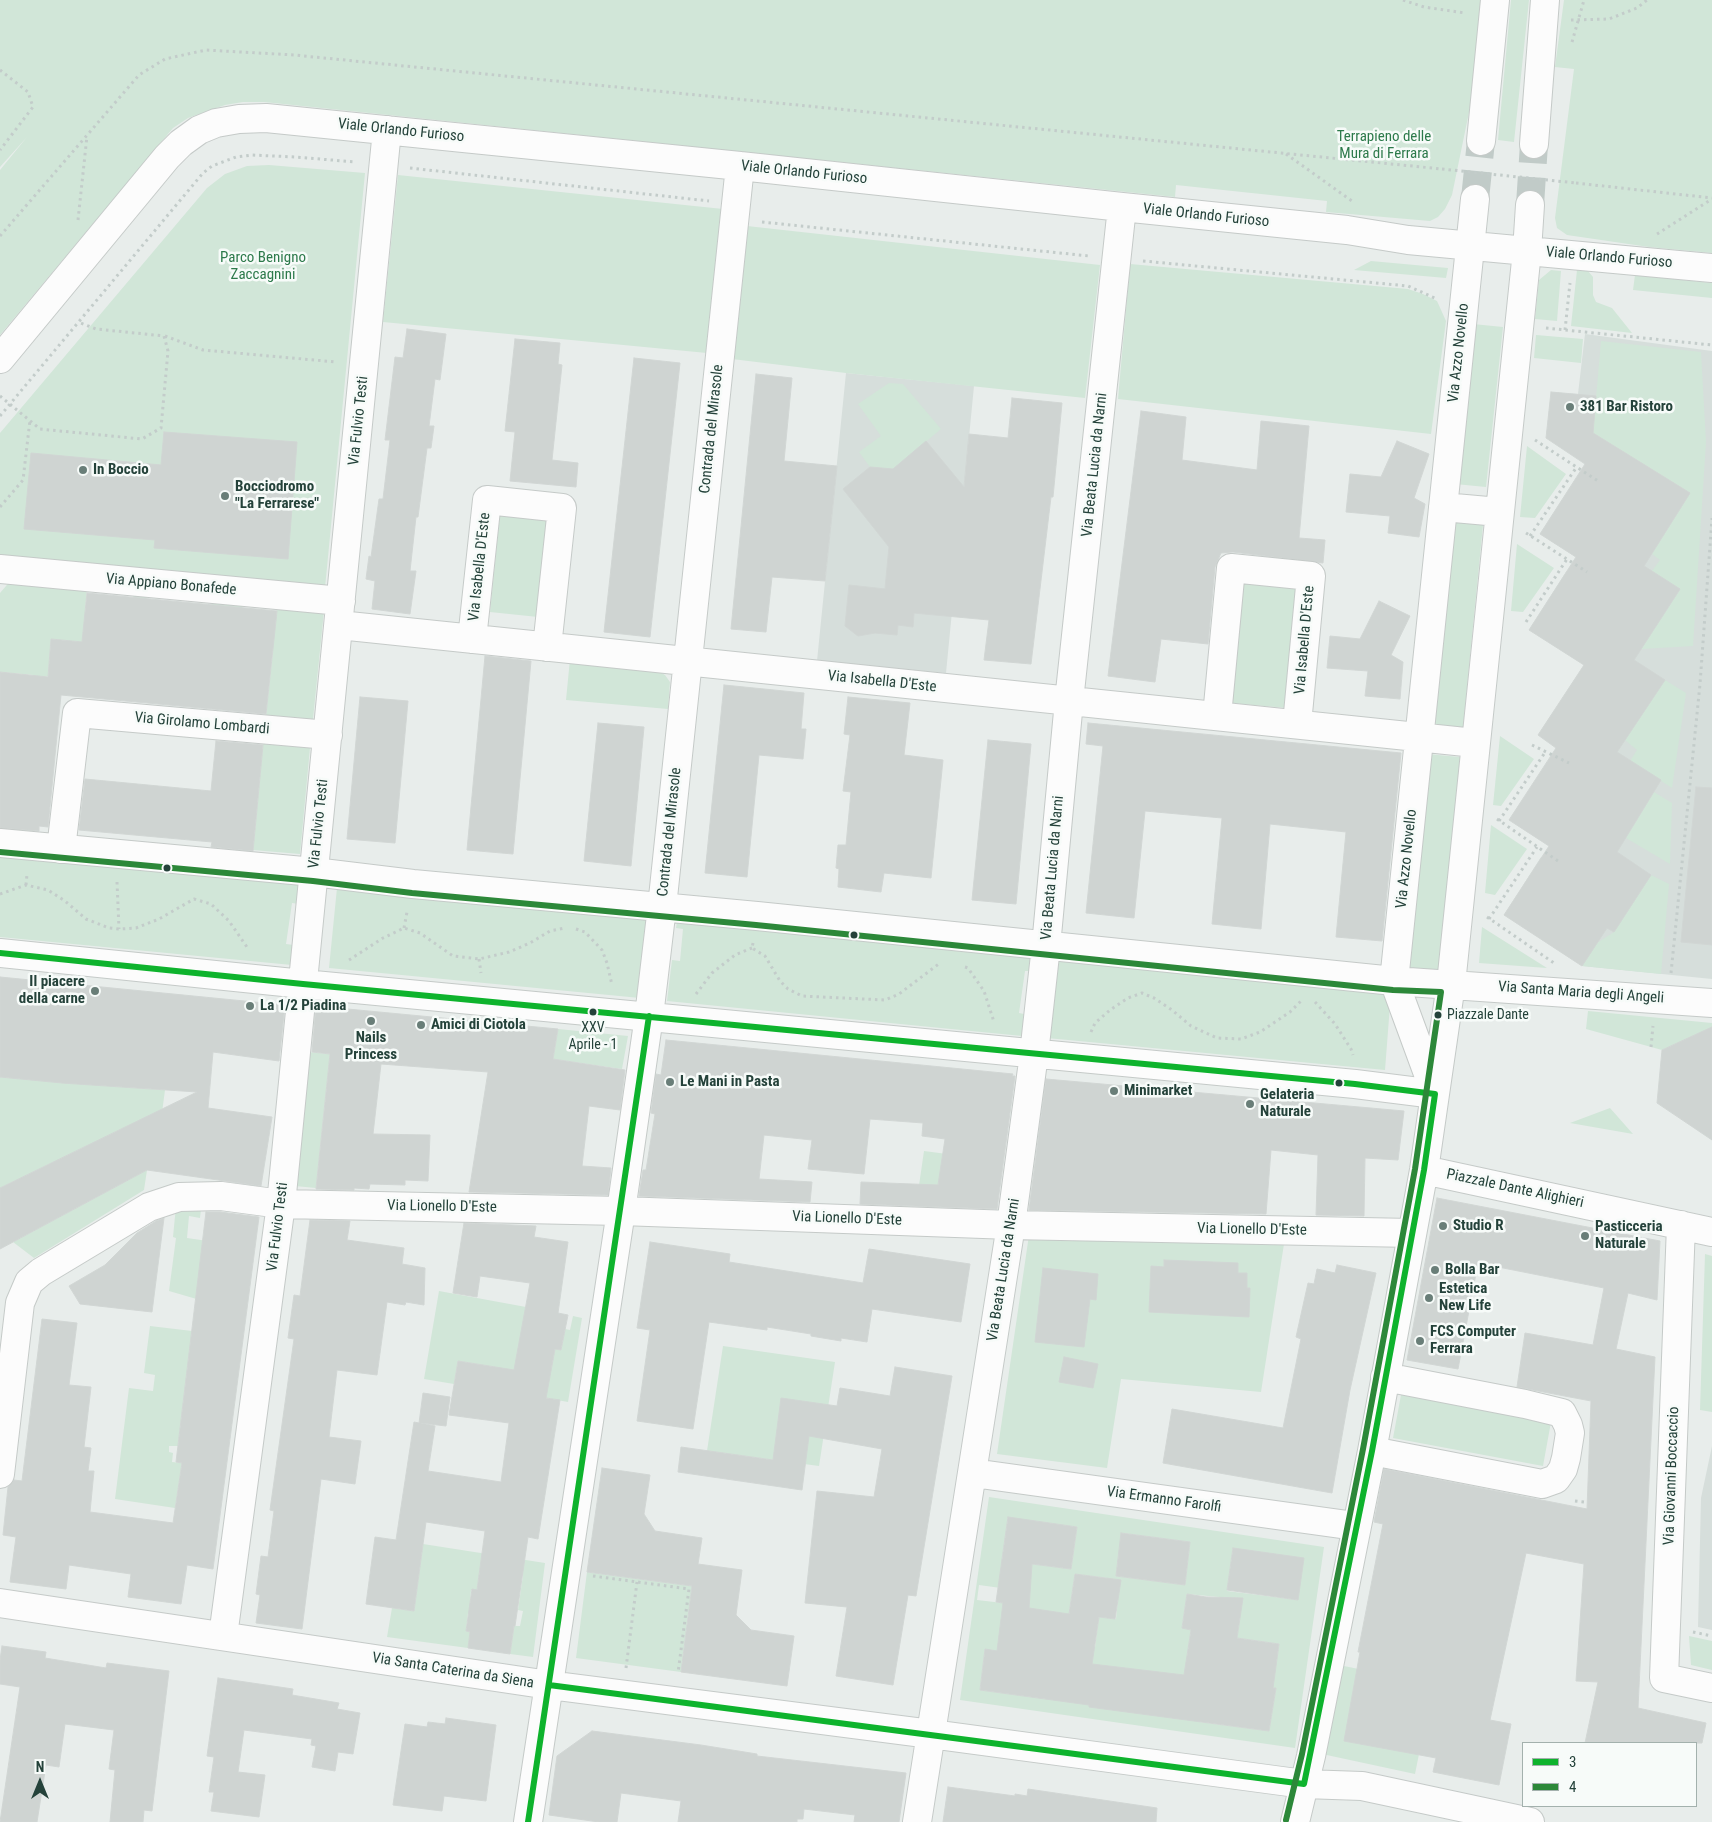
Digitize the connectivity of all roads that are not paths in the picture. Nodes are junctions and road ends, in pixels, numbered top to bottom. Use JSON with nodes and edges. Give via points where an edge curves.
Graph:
{"nodes":[{"id":1,"x":1495,"y":0,"type":"edge"},
{"id":2,"x":1544,"y":9,"type":"edge"},
{"id":3,"x":387,"y":130,"type":"junction"},
{"id":4,"x":1481,"y":141,"type":"tunnel mouth"},
{"id":5,"x":1534,"y":144,"type":"tunnel mouth"},
{"id":6,"x":740,"y":166,"type":"junction"},
{"id":7,"x":1475,"y":199,"type":"tunnel mouth"},
{"id":8,"x":1530,"y":204,"type":"tunnel mouth"},
{"id":9,"x":1122,"y":207,"type":"junction"},
{"id":10,"x":1470,"y":246,"type":"junction"},
{"id":11,"x":1527,"y":252,"type":"junction"},
{"id":12,"x":1712,"y":268,"type":"edge"},
{"id":13,"x":0,"y":359,"type":"edge"},
{"id":14,"x":1443,"y":507,"type":"junction"},
{"id":15,"x":1499,"y":514,"type":"junction"},
{"id":16,"x":0,"y":568,"type":"edge"},
{"id":17,"x":340,"y":613,"type":"junction"},
{"id":18,"x":472,"y":639,"type":"junction"},
{"id":19,"x":547,"y":647,"type":"junction"},
{"id":20,"x":688,"y":662,"type":"junction"},
{"id":21,"x":1069,"y":701,"type":"junction"},
{"id":22,"x":1217,"y":716,"type":"junction"},
{"id":23,"x":1297,"y":724,"type":"junction"},
{"id":24,"x":328,"y":735,"type":"junction"},
{"id":25,"x":1419,"y":737,"type":"junction"},
{"id":26,"x":1475,"y":743,"type":"junction"},
{"id":27,"x":0,"y":843,"type":"edge"},
{"id":28,"x":61,"y":849,"type":"junction"},
{"id":29,"x":314,"y":872,"type":"junction"},
{"id":30,"x":662,"y":907,"type":"junction"},
{"id":31,"x":1046,"y":946,"type":"junction"},
{"id":32,"x":0,"y":953,"type":"edge"},
{"id":33,"x":1394,"y":981,"type":"junction"},
{"id":34,"x":303,"y":984,"type":"junction"},
{"id":35,"x":1451,"y":984,"type":"junction"},
{"id":36,"x":1712,"y":1003,"type":"edge"},
{"id":37,"x":649,"y":1016,"type":"junction"},
{"id":38,"x":1034,"y":1054,"type":"junction"},
{"id":39,"x":1435,"y":1094,"type":"junction"},
{"id":40,"x":1424,"y":1170,"type":"junction"},
{"id":41,"x":281,"y":1204,"type":"junction"},
{"id":42,"x":621,"y":1211,"type":"junction"},
{"id":43,"x":1011,"y":1225,"type":"junction"},
{"id":44,"x":1681,"y":1225,"type":"junction"},
{"id":45,"x":1712,"y":1232,"type":"edge"},
{"id":46,"x":1412,"y":1233,"type":"junction"},
{"id":47,"x":1385,"y":1377,"type":"junction"},
{"id":48,"x":1372,"y":1451,"type":"junction"},
{"id":49,"x":973,"y":1473,"type":"junction"},
{"id":50,"x":0,"y":1474,"type":"edge"},
{"id":51,"x":1356,"y":1526,"type":"junction"},
{"id":52,"x":0,"y":1603,"type":"edge"},
{"id":53,"x":222,"y":1636,"type":"junction"},
{"id":54,"x":549,"y":1685,"type":"junction"},
{"id":55,"x":1712,"y":1688,"type":"edge"},
{"id":56,"x":931,"y":1734,"type":"junction"},
{"id":57,"x":1304,"y":1784,"type":"junction"},
{"id":58,"x":528,"y":1822,"type":"edge"},
{"id":59,"x":917,"y":1822,"type":"edge"},
{"id":60,"x":1295,"y":1822,"type":"edge"},
{"id":61,"x":1530,"y":1822,"type":"edge"}],
"edges":[{"from":1,"to":4,"type":"street"},
{"from":2,"to":5,"type":"street"},
{"from":3,"to":6,"type":"street","name":"Viale Orlando Furioso"},
{"from":3,"to":13,"type":"street","name":"Viale Orlando Furioso","via":[[266,118],[226,121],[199,130],[167,157]]},
{"from":3,"to":17,"type":"street","name":"Via Fulvio Testi"},
{"from":6,"to":9,"type":"street","name":"Viale Orlando Furioso"},
{"from":6,"to":20,"type":"street","name":"Contrada del Mirasole"},
{"from":7,"to":10,"type":"street","name":"Via Azzo Novello"},
{"from":8,"to":11,"type":"street"},
{"from":9,"to":10,"type":"street","name":"Viale Orlando Furioso"},
{"from":9,"to":21,"type":"street","name":"Via Beata Lucia da Narni"},
{"from":10,"to":11,"type":"street","name":"Viale Orlando Furioso"},
{"from":10,"to":14,"type":"street","name":"Via Azzo Novello"},
{"from":11,"to":12,"type":"street","name":"Viale Orlando Furioso"},
{"from":11,"to":15,"type":"street"},
{"from":14,"to":15,"type":"street"},
{"from":14,"to":25,"type":"street","name":"Via Azzo Novello"},
{"from":15,"to":26,"type":"street"},
{"from":16,"to":17,"type":"street","name":"Via Appiano Bonafede"},
{"from":17,"to":18,"type":"street","name":"Via Isabella D'Este"},
{"from":17,"to":24,"type":"street","name":"Via Fulvio Testi"},
{"from":18,"to":19,"type":"street","name":"Via Isabella D'Este"},
{"from":18,"to":19,"type":"street","name":"Via Isabella D'Este","via":[[487,500],[562,508]]},
{"from":19,"to":20,"type":"street","name":"Via Isabella D'Este"},
{"from":20,"to":21,"type":"street","name":"Via Isabella D'Este"},
{"from":20,"to":30,"type":"street","name":"Contrada del Mirasole"},
{"from":21,"to":22,"type":"street","name":"Via Isabella D'Este"},
{"from":21,"to":31,"type":"street","name":"Via Beata Lucia da Narni"},
{"from":22,"to":23,"type":"street","name":"Via Isabella D'Este"},
{"from":22,"to":23,"type":"street","name":"Via Isabella D'Este","via":[[1231,568],[1311,576]]},
{"from":23,"to":25,"type":"street","name":"Via Isabella D'Este"},
{"from":24,"to":28,"type":"street","name":"Via Girolamo Lombardi","via":[[77,713]]},
{"from":24,"to":29,"type":"street","name":"Via Fulvio Testi"},
{"from":25,"to":26,"type":"street"},
{"from":25,"to":33,"type":"street","name":"Via Azzo Novello"},
{"from":26,"to":35,"type":"street"},
{"from":27,"to":28,"type":"street","name":"Via Santa Maria degli Angeli"},
{"from":28,"to":29,"type":"street","name":"Via Santa Maria degli Angeli"},
{"from":29,"to":30,"type":"street","name":"Via Santa Maria degli Angeli"},
{"from":29,"to":34,"type":"street","name":"Via Fulvio Testi"},
{"from":30,"to":31,"type":"street","name":"Via Santa Maria degli Angeli"},
{"from":30,"to":37,"type":"street","name":"Contrada del Mirasole"},
{"from":31,"to":33,"type":"street","name":"Via Santa Maria degli Angeli","via":[[1310,984]]},
{"from":31,"to":38,"type":"street","name":"Via Beata Lucia da Narni"},
{"from":32,"to":34,"type":"street"},
{"from":33,"to":35,"type":"street","name":"Via Santa Maria degli Angeli"},
{"from":33,"to":39,"type":"street"},
{"from":34,"to":37,"type":"street"},
{"from":34,"to":41,"type":"street","name":"Via Fulvio Testi"},
{"from":35,"to":36,"type":"street","name":"Via Santa Maria degli Angeli"},
{"from":35,"to":39,"type":"street"},
{"from":37,"to":38,"type":"street"},
{"from":37,"to":42,"type":"street","name":"Contrada del Mirasole"},
{"from":38,"to":39,"type":"street"},
{"from":38,"to":43,"type":"street","name":"Via Beata Lucia da Narni"},
{"from":39,"to":40,"type":"street"},
{"from":40,"to":44,"type":"street","name":"Piazzale Dante Alighieri"},
{"from":40,"to":46,"type":"street"},
{"from":41,"to":42,"type":"street","name":"Via Lionello D'Este"},
{"from":41,"to":50,"type":"street","name":"Via Lionello D'Este","via":[[213,1195],[179,1196],[165,1200],[28,1282],[20,1304]]},
{"from":41,"to":53,"type":"street","name":"Via Fulvio Testi"},
{"from":42,"to":43,"type":"street","name":"Via Lionello D'Este"},
{"from":42,"to":54,"type":"street","name":"Contrada del Mirasole"},
{"from":43,"to":46,"type":"street","name":"Via Lionello D'Este"},
{"from":43,"to":49,"type":"street","name":"Via Beata Lucia da Narni"},
{"from":44,"to":45,"type":"street","name":"Piazzale Dante Alighieri"},
{"from":44,"to":55,"type":"street","name":"Via Giovanni Boccaccio","via":[[1664,1678]]},
{"from":46,"to":47,"type":"street"},
{"from":47,"to":48,"type":"street"},
{"from":47,"to":48,"type":"street","via":[[1562,1413],[1570,1434],[1566,1458],[1556,1479],[1542,1484]]},
{"from":48,"to":51,"type":"street"},
{"from":49,"to":51,"type":"street","name":"Via Ermanno Farolfi"},
{"from":49,"to":56,"type":"street","name":"Via Beata Lucia da Narni"},
{"from":51,"to":57,"type":"street"},
{"from":52,"to":53,"type":"street","name":"Via Santa Caterina da Siena"},
{"from":53,"to":54,"type":"street","name":"Via Santa Caterina da Siena"},
{"from":54,"to":56,"type":"street","name":"Via Santa Caterina da Siena"},
{"from":54,"to":58,"type":"street","name":"Contrada del Mirasole"},
{"from":56,"to":57,"type":"street","name":"Via Santa Caterina da Siena"},
{"from":56,"to":59,"type":"street","name":"Via Beata Lucia da Narni"},
{"from":57,"to":60,"type":"street"},
{"from":57,"to":61,"type":"street","name":"Via Santa Caterina da Siena","via":[[1362,1786]]}]}
